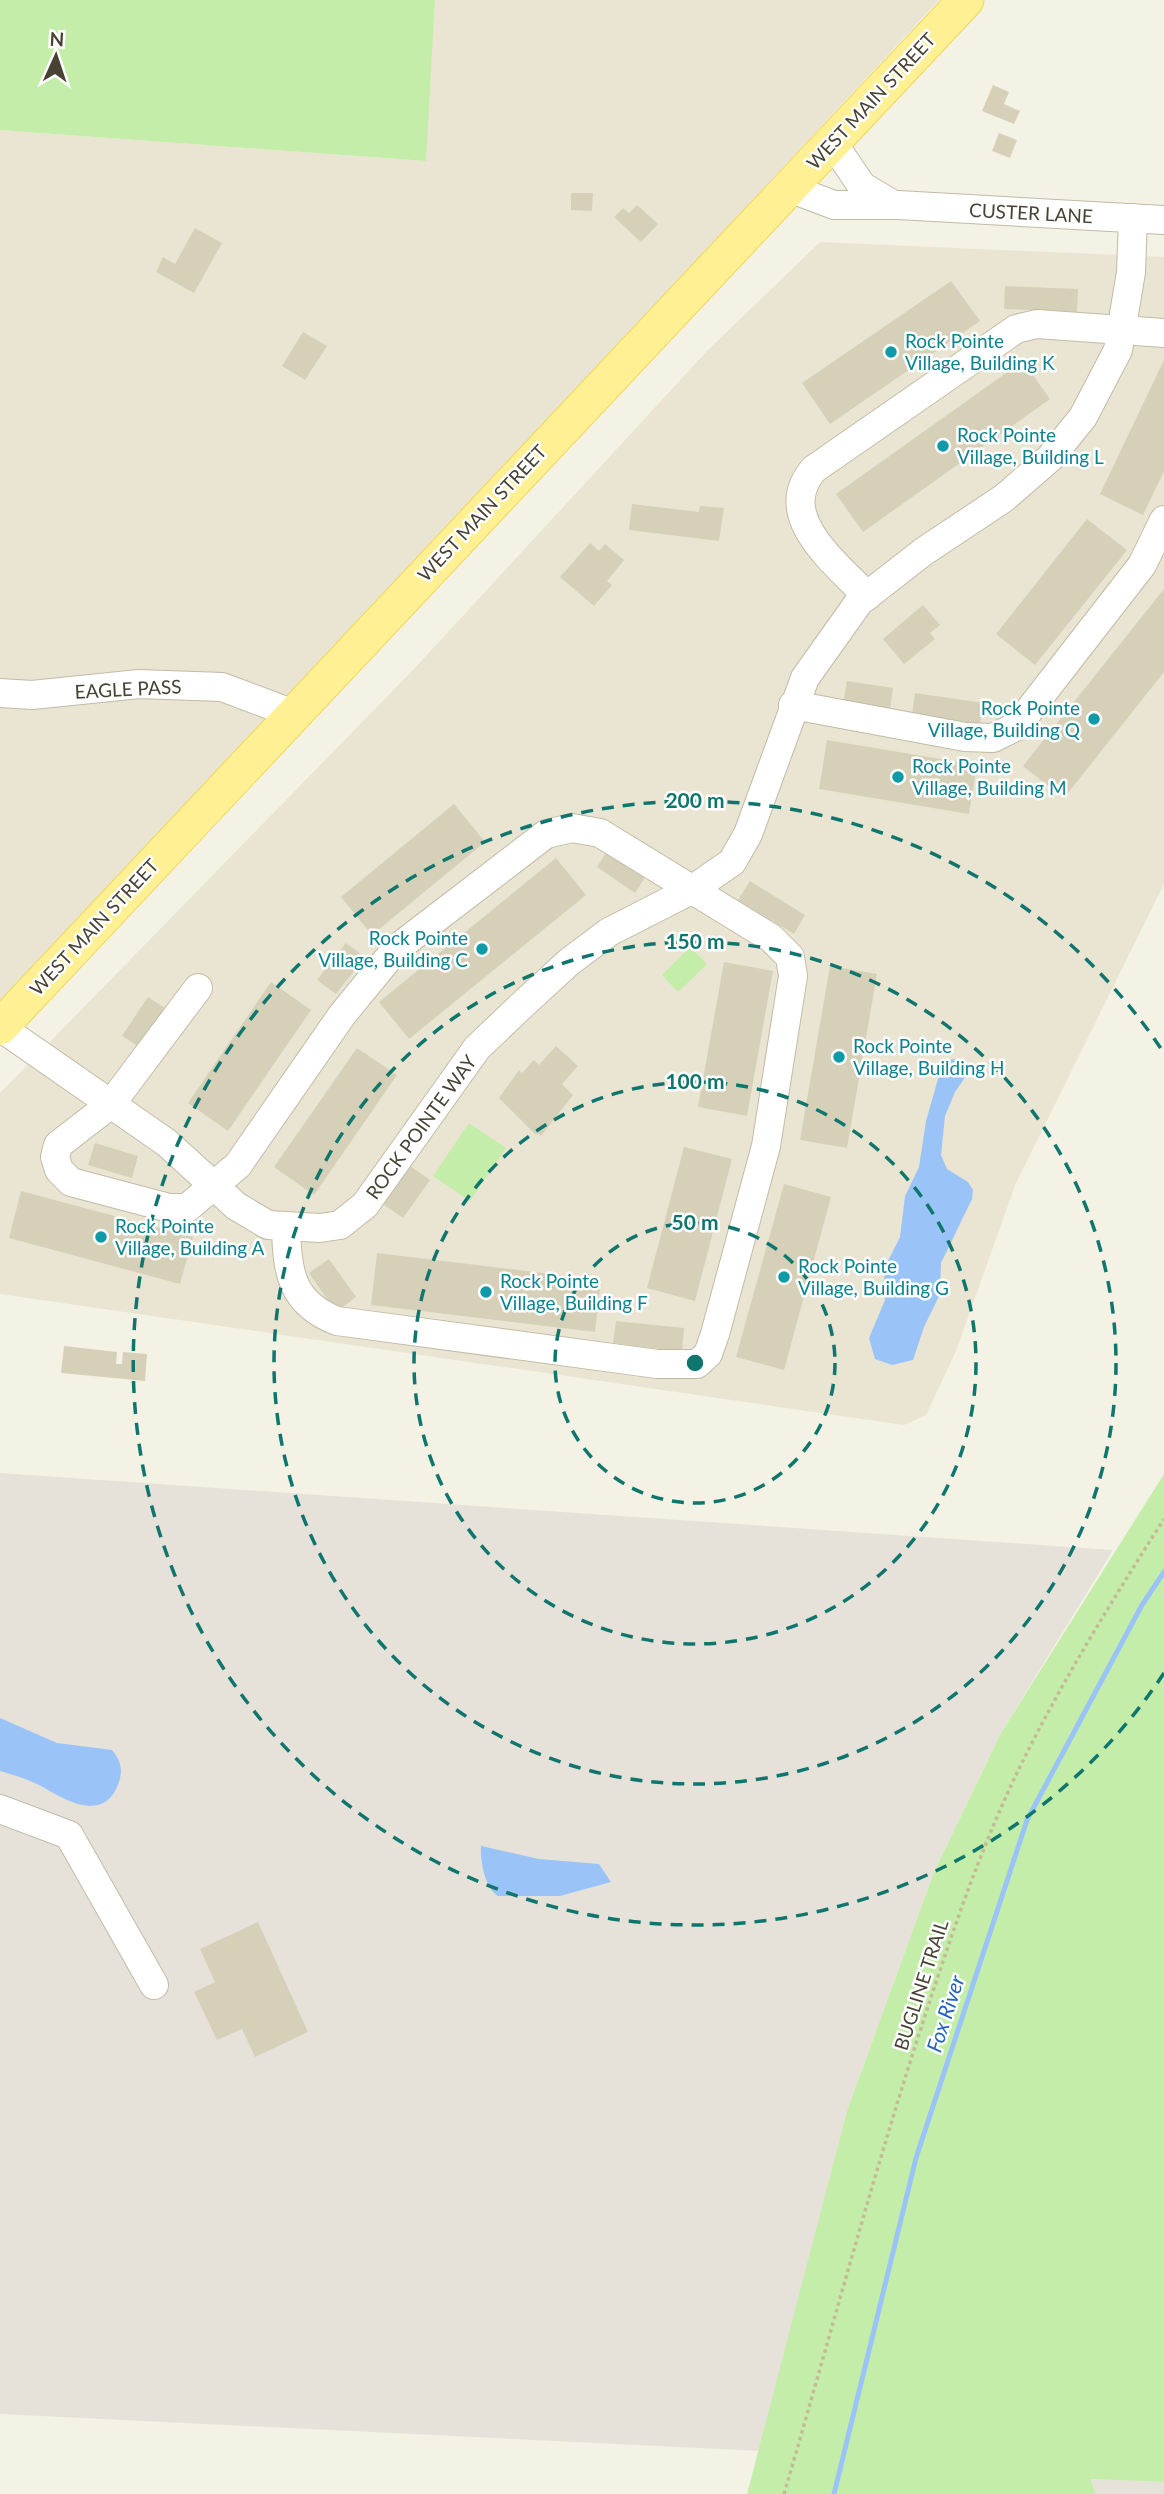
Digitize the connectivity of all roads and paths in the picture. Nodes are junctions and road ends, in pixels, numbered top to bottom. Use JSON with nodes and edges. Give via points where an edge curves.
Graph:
{"nodes":[{"id":1,"x":966,"y":0,"type":"edge"},
{"id":2,"x":832,"y":142,"type":"junction"},
{"id":3,"x":789,"y":188,"type":"junction"},
{"id":4,"x":898,"y":205,"type":"junction"},
{"id":5,"x":1133,"y":218,"type":"junction"},
{"id":6,"x":1164,"y":220,"type":"edge"},
{"id":7,"x":1121,"y":329,"type":"junction"},
{"id":8,"x":1164,"y":333,"type":"edge"},
{"id":9,"x":1164,"y":520,"type":"edge"},
{"id":10,"x":866,"y":596,"type":"junction"},
{"id":11,"x":0,"y":693,"type":"edge"},
{"id":12,"x":793,"y":705,"type":"junction"},
{"id":13,"x":294,"y":714,"type":"junction"},
{"id":14,"x":693,"y":889,"type":"junction"},
{"id":15,"x":198,"y":988,"type":"dead end"},
{"id":16,"x":0,"y":1027,"type":"edge"},
{"id":17,"x":110,"y":1104,"type":"junction"},
{"id":18,"x":214,"y":1185,"type":"junction"},
{"id":19,"x":286,"y":1227,"type":"junction"},
{"id":20,"x":1164,"y":1519,"type":"edge"},
{"id":21,"x":0,"y":1810,"type":"edge"},
{"id":22,"x":154,"y":1985,"type":"dead end"},
{"id":23,"x":784,"y":2494,"type":"edge"}],
"edges":[{"from":1,"to":2,"type":"main road","name":"WEST MAIN STREET"},
{"from":2,"to":3,"type":"main road","name":"WEST MAIN STREET"},
{"from":2,"to":4,"type":"street","name":"CUSTER LANE","via":[[862,186]]},
{"from":3,"to":4,"type":"street","name":"CUSTER LANE","via":[[834,205]]},
{"from":3,"to":13,"type":"main road","name":"WEST MAIN STREET"},
{"from":4,"to":5,"type":"street","name":"CUSTER LANE"},
{"from":5,"to":6,"type":"street","name":"CUSTER LANE"},
{"from":5,"to":7,"type":"street","name":"ROCK POINTE WAY","via":[[1131,272]]},
{"from":7,"to":8,"type":"street"},
{"from":7,"to":10,"type":"street","name":"ROCK POINTE WAY","via":[[1118,350],[1083,417],[1050,458],[1004,498]]},
{"from":7,"to":10,"type":"street","via":[[1037,324],[1016,329],[814,470],[800,492],[803,522]]},
{"from":9,"to":12,"type":"street","via":[[1142,565],[1017,726],[993,738],[965,737]]},
{"from":10,"to":12,"type":"street","name":"ROCK POINTE WAY","via":[[828,641]]},
{"from":11,"to":13,"type":"street","name":"EAGLE PASS","via":[[32,695],[139,684],[222,687]]},
{"from":12,"to":14,"type":"street","name":"ROCK POINTE WAY","via":[[741,849],[732,862]]},
{"from":13,"to":16,"type":"main road","name":"WEST MAIN STREET"},
{"from":14,"to":18,"type":"street","via":[[600,832],[572,828],[546,834],[396,949],[342,1015],[238,1165]]},
{"from":14,"to":19,"type":"street","name":"ROCK POINTE WAY","via":[[609,932],[511,1015],[477,1048],[365,1205],[340,1225]]},
{"from":14,"to":19,"type":"street","via":[[784,948],[793,976],[766,1146],[715,1334],[708,1354],[697,1364],[657,1364],[337,1321],[308,1307],[294,1282]]},
{"from":15,"to":17,"type":"street"},
{"from":16,"to":17,"type":"street","name":"ROCK POINTE WAY"},
{"from":17,"to":18,"type":"street","name":"ROCK POINTE WAY","via":[[167,1143]]},
{"from":17,"to":18,"type":"street","via":[[58,1145],[59,1170],[71,1182],[169,1208],[187,1208]]},
{"from":18,"to":19,"type":"street","name":"ROCK POINTE WAY","via":[[236,1206],[268,1225]]},
{"from":20,"to":23,"type":"path","name":"BUGLINE TRAIL","via":[[1055,1698],[970,1883],[894,2110]]},
{"from":21,"to":22,"type":"street","via":[[69,1835]]}]}
